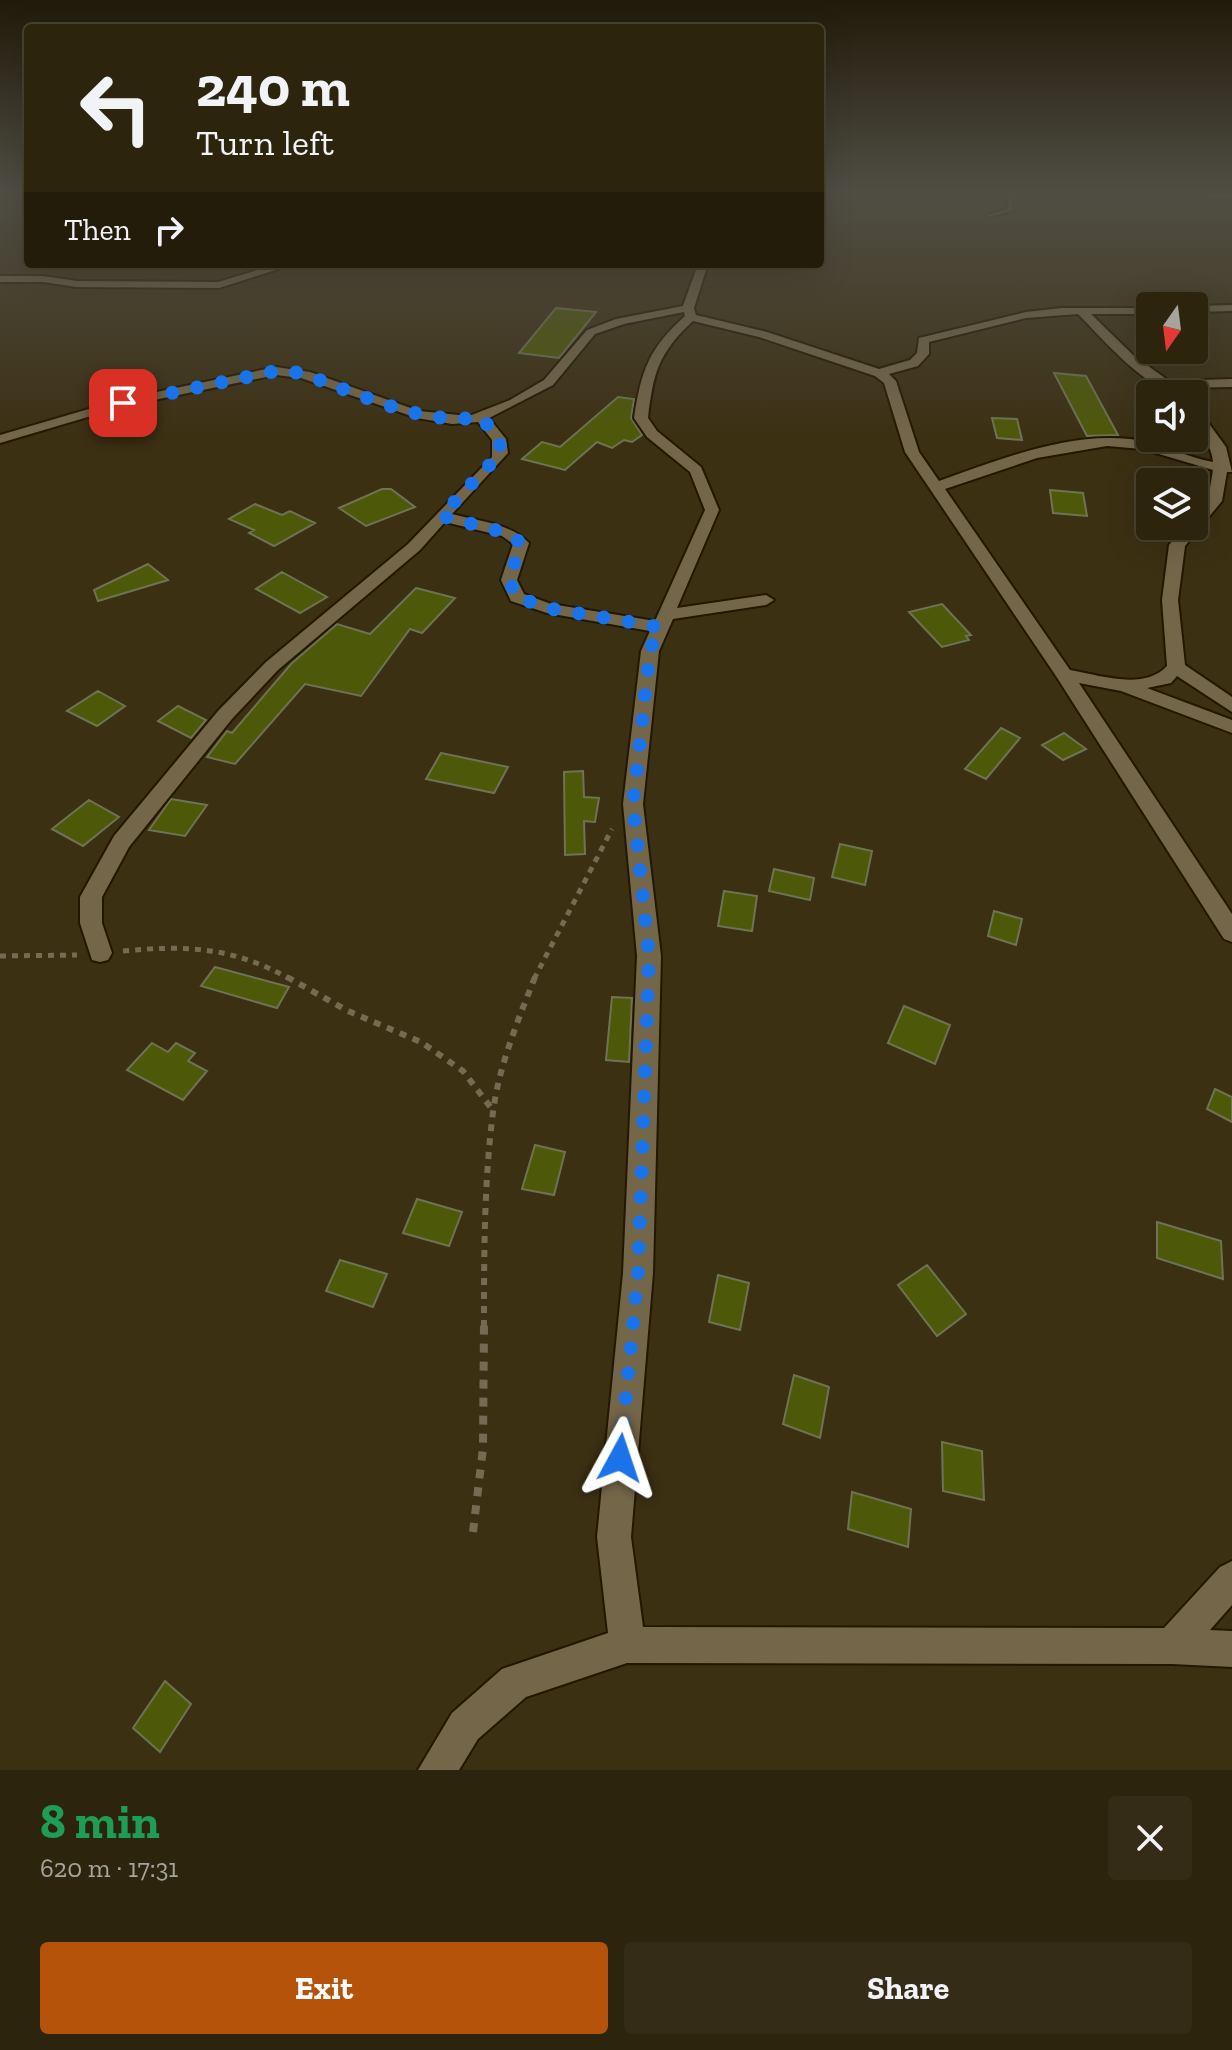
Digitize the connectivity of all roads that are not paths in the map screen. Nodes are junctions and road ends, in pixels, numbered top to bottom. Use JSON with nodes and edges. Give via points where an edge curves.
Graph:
{"nodes":[{"id":1,"x":46,"y":274,"type":"edge"},
{"id":2,"x":257,"y":274,"type":"edge"},
{"id":3,"x":700,"y":274,"type":"edge"},
{"id":4,"x":0,"y":279,"type":"edge"},
{"id":5,"x":43,"y":279,"type":"junction"},
{"id":6,"x":1232,"y":308,"type":"edge"},
{"id":7,"x":1208,"y":309,"type":"edge"},
{"id":8,"x":1081,"y":311,"type":"junction"},
{"id":9,"x":1136,"y":311,"type":"edge"},
{"id":10,"x":690,"y":312,"type":"junction"},
{"id":11,"x":879,"y":373,"type":"junction"},
{"id":12,"x":1159,"y":380,"type":"edge"},
{"id":13,"x":1232,"y":383,"type":"edge"},
{"id":14,"x":1208,"y":384,"type":"edge"},
{"id":15,"x":481,"y":417,"type":"junction"},
{"id":16,"x":1208,"y":432,"type":"edge"},
{"id":17,"x":0,"y":439,"type":"edge"},
{"id":18,"x":1226,"y":468,"type":"edge"},
{"id":19,"x":937,"y":487,"type":"junction"},
{"id":20,"x":1216,"y":487,"type":"junction"},
{"id":21,"x":1232,"y":488,"type":"edge"},
{"id":22,"x":1208,"y":509,"type":"edge"},
{"id":23,"x":441,"y":516,"type":"junction"},
{"id":24,"x":1181,"y":540,"type":"edge"},
{"id":25,"x":766,"y":600,"type":"dead end"},
{"id":26,"x":662,"y":621,"type":"junction"},
{"id":27,"x":1176,"y":667,"type":"junction"},
{"id":28,"x":1064,"y":674,"type":"junction"},
{"id":29,"x":1125,"y":686,"type":"junction"},
{"id":30,"x":1232,"y":706,"type":"edge"},
{"id":31,"x":1232,"y":727,"type":"edge"},
{"id":32,"x":1232,"y":933,"type":"edge"},
{"id":33,"x":100,"y":953,"type":"road end"},
{"id":34,"x":1232,"y":1579,"type":"edge"},
{"id":35,"x":627,"y":1645,"type":"junction"},
{"id":36,"x":1172,"y":1646,"type":"junction"},
{"id":37,"x":1232,"y":1649,"type":"edge"},
{"id":38,"x":437,"y":1770,"type":"edge"}],
"edges":[{"from":1,"to":5,"type":"street"},
{"from":2,"to":5,"type":"street","via":[[219,285]]},
{"from":3,"to":10,"type":"street"},
{"from":4,"to":5,"type":"street"},
{"from":6,"to":7,"type":"street"},
{"from":8,"to":9,"type":"street"},
{"from":8,"to":11,"type":"street","via":[[1026,315],[929,337],[914,363]]},
{"from":8,"to":12,"type":"street"},
{"from":10,"to":11,"type":"street"},
{"from":10,"to":15,"type":"street","via":[[598,328],[576,346],[548,384]]},
{"from":10,"to":26,"type":"street","via":[[657,350],[641,418],[652,434],[696,470],[712,510]]},
{"from":11,"to":19,"type":"street","via":[[890,381],[912,452]]},
{"from":13,"to":14,"type":"street"},
{"from":15,"to":17,"type":"street","via":[[437,417],[309,374],[276,371],[123,403]]},
{"from":15,"to":23,"type":"street","via":[[499,439],[501,453]]},
{"from":16,"to":18,"type":"street"},
{"from":18,"to":19,"type":"street","via":[[1127,443],[1054,449]]},
{"from":18,"to":20,"type":"street"},
{"from":19,"to":28,"type":"street"},
{"from":20,"to":21,"type":"lane"},
{"from":20,"to":22,"type":"street"},
{"from":23,"to":26,"type":"street","via":[[507,533],[521,543],[509,580],[517,597],[547,608]]},
{"from":23,"to":33,"type":"street","via":[[414,547],[272,666],[121,842],[91,897],[91,923]]},
{"from":24,"to":27,"type":"street","via":[[1170,600]]},
{"from":25,"to":26,"type":"street"},
{"from":26,"to":35,"type":"street","via":[[650,651],[633,804],[649,956],[638,1273],[614,1537]]},
{"from":27,"to":29,"type":"street","via":[[1165,679]]},
{"from":27,"to":30,"type":"street"},
{"from":28,"to":29,"type":"street"},
{"from":28,"to":32,"type":"street"},
{"from":29,"to":31,"type":"street"},
{"from":34,"to":36,"type":"street"},
{"from":35,"to":36,"type":"street"},
{"from":35,"to":38,"type":"street","via":[[515,1682],[465,1726]]},
{"from":36,"to":37,"type":"street"}]}
